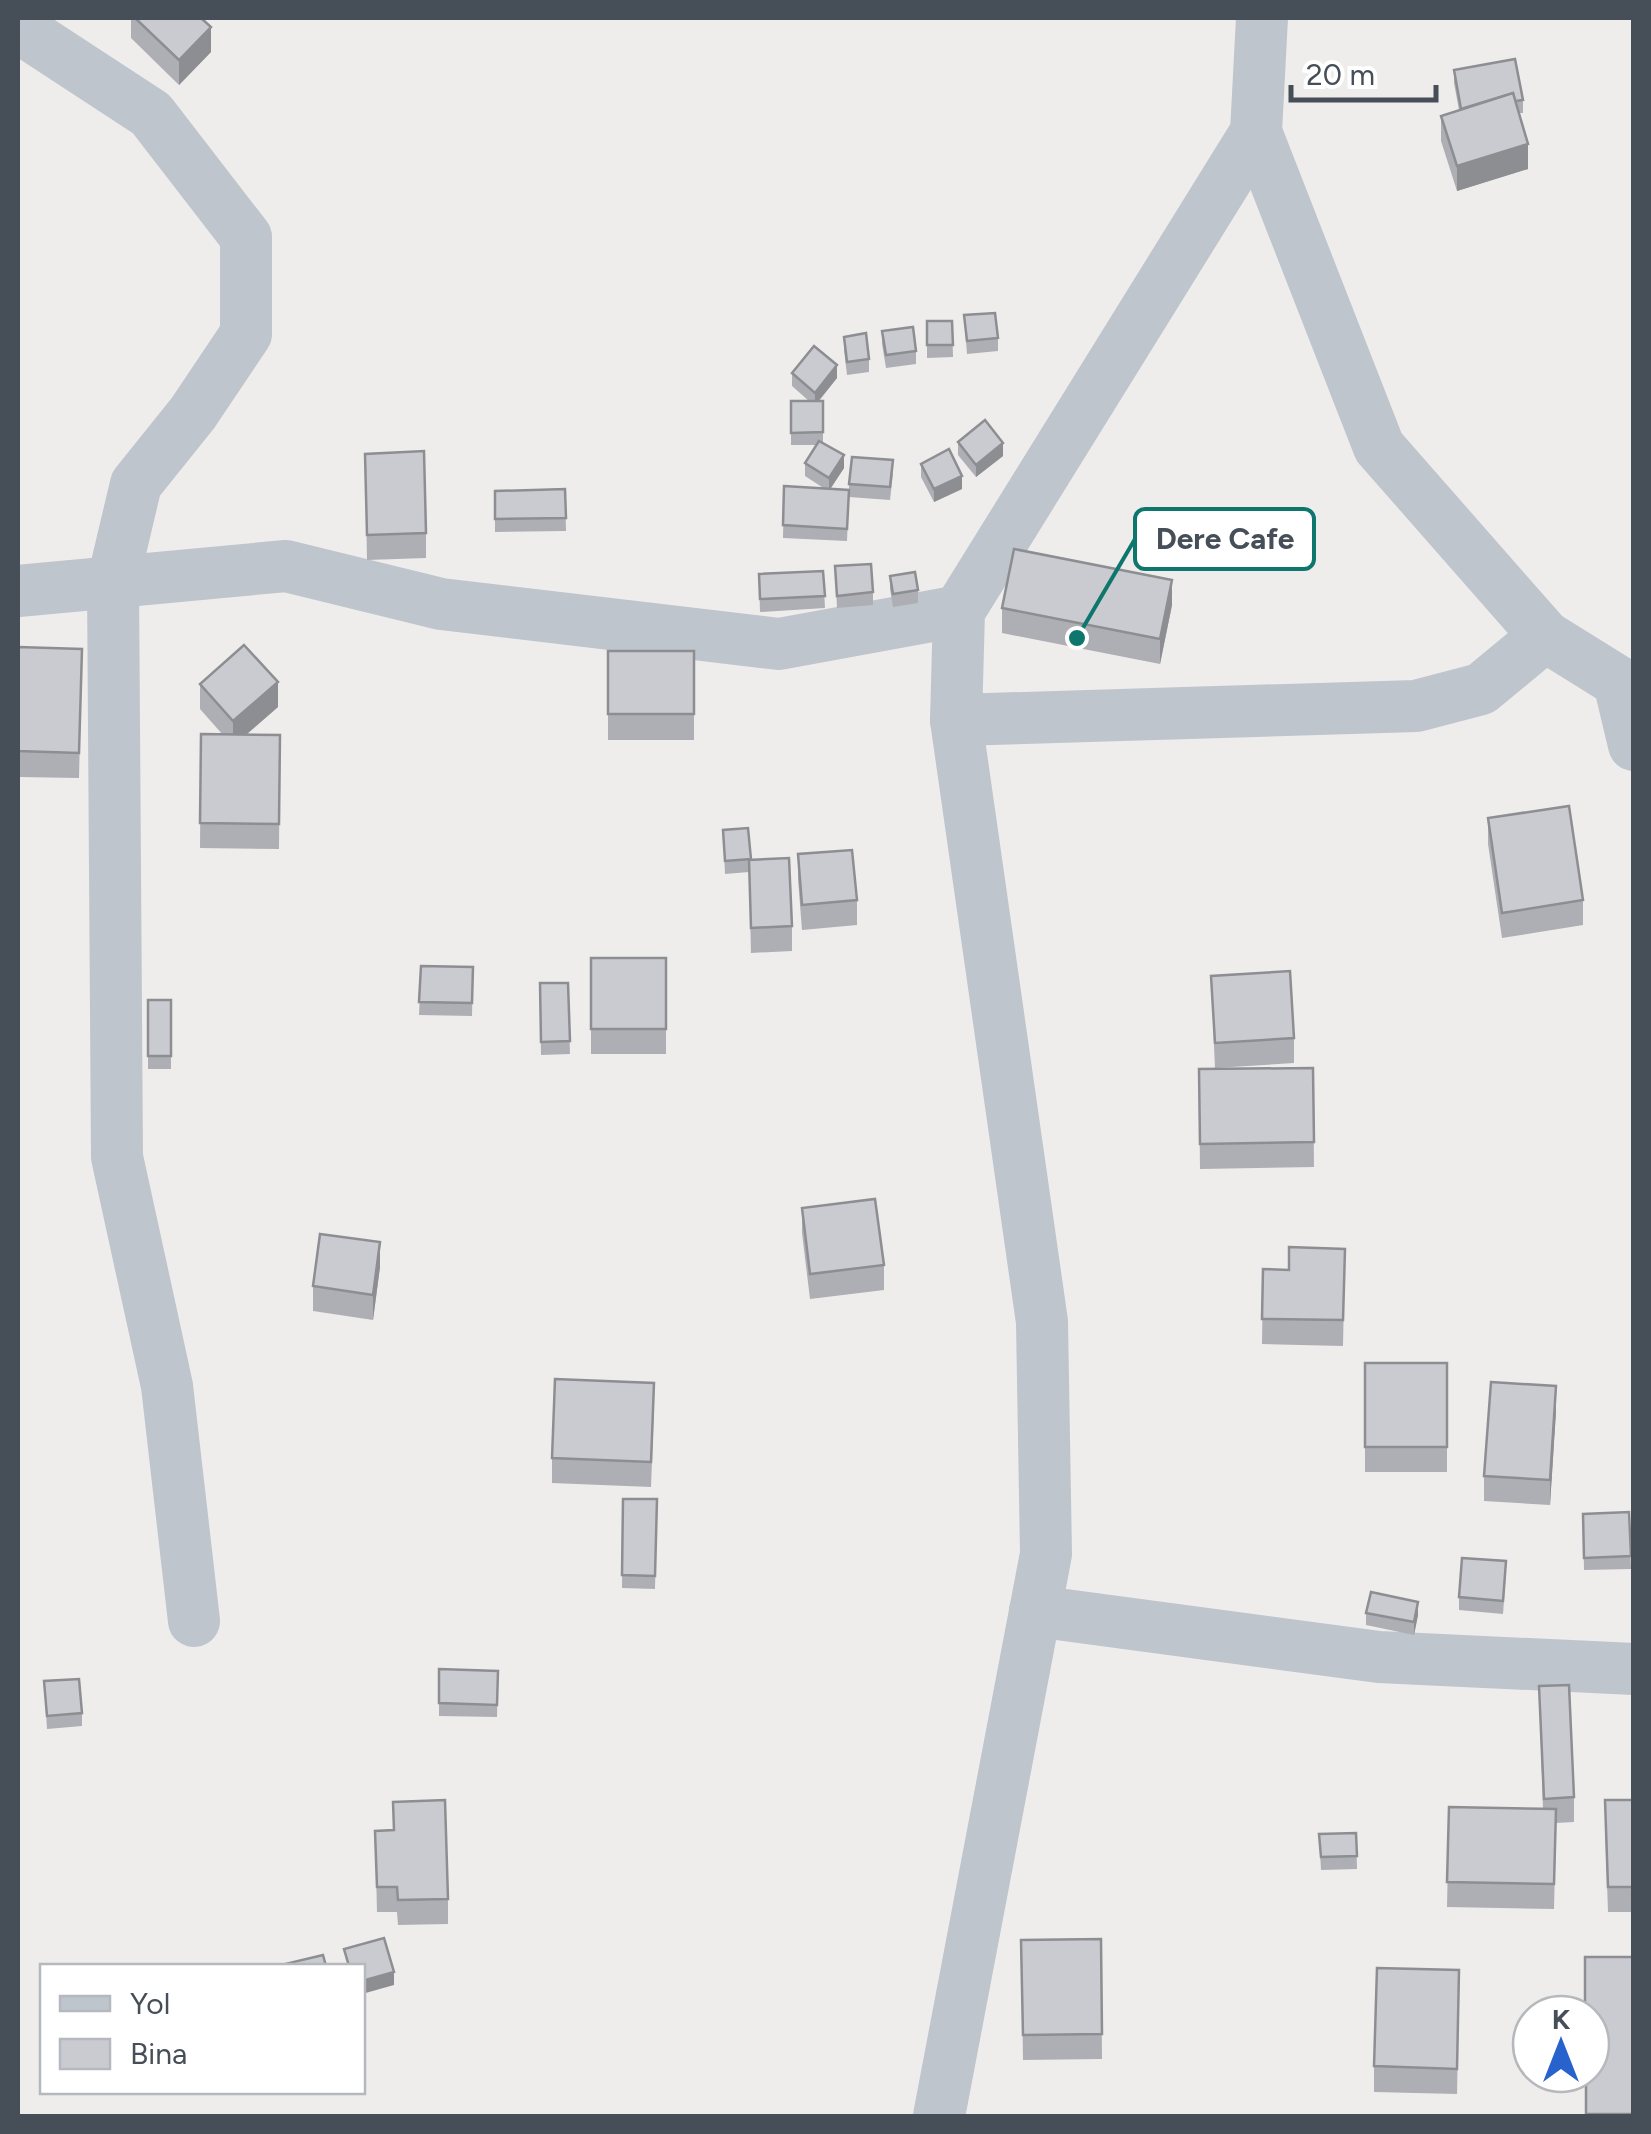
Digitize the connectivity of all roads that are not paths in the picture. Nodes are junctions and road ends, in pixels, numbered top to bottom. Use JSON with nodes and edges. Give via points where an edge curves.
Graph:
{"nodes":[{"id":1,"x":1262,"y":18,"type":"edge"},
{"id":2,"x":18,"y":28,"type":"edge"},
{"id":3,"x":1256,"y":132,"type":"junction"},
{"id":4,"x":113,"y":581,"type":"junction"},
{"id":5,"x":18,"y":591,"type":"edge"},
{"id":6,"x":960,"y":611,"type":"junction"},
{"id":7,"x":1545,"y":636,"type":"junction"},
{"id":8,"x":956,"y":720,"type":"junction"},
{"id":9,"x":1634,"y":745,"type":"edge"},
{"id":10,"x":1035,"y":1611,"type":"junction"},
{"id":11,"x":194,"y":1621,"type":"dead end"},
{"id":12,"x":1634,"y":1670,"type":"edge"},
{"id":13,"x":939,"y":2116,"type":"edge"}],
"edges":[{"from":1,"to":3,"type":"street"},
{"from":2,"to":4,"type":"street","via":[[151,114],[246,237],[246,334],[136,484]]},
{"from":3,"to":6,"type":"street"},
{"from":3,"to":7,"type":"street","via":[[1379,447]]},
{"from":4,"to":5,"type":"street"},
{"from":4,"to":6,"type":"street","via":[[286,566],[441,604],[779,644]]},
{"from":4,"to":11,"type":"street","via":[[116,1157],[167,1386]]},
{"from":6,"to":8,"type":"street"},
{"from":7,"to":8,"type":"street","via":[[1481,689],[1416,706]]},
{"from":7,"to":9,"type":"street","via":[[1619,682]]},
{"from":8,"to":10,"type":"street","via":[[1042,1322],[1046,1554]]},
{"from":10,"to":12,"type":"street","via":[[1379,1658]]},
{"from":10,"to":13,"type":"street"}]}
